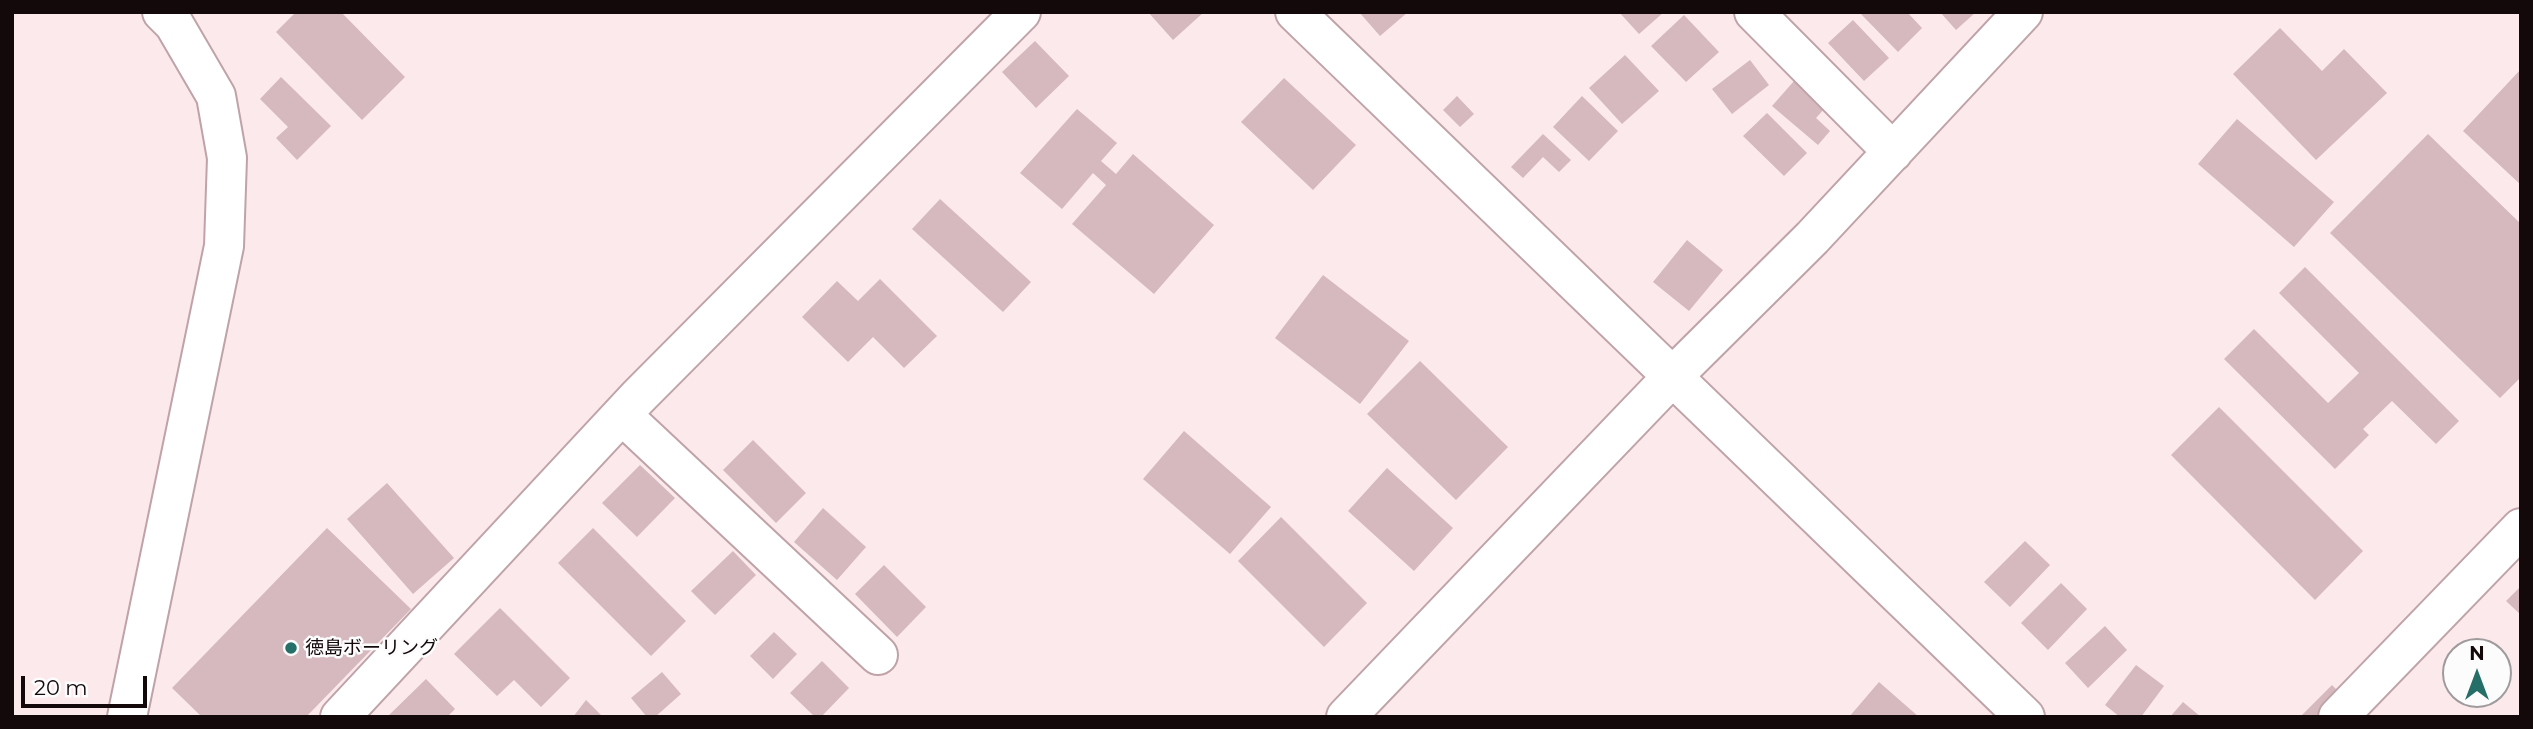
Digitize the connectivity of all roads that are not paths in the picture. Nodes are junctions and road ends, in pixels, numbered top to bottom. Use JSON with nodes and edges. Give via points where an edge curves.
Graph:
{"nodes":[{"id":1,"x":162,"y":12,"type":"edge"},
{"id":2,"x":1021,"y":12,"type":"edge"},
{"id":3,"x":1295,"y":12,"type":"edge"},
{"id":4,"x":1754,"y":12,"type":"edge"},
{"id":5,"x":2024,"y":12,"type":"edge"},
{"id":6,"x":1893,"y":152,"type":"junction"},
{"id":7,"x":1672,"y":377,"type":"junction"},
{"id":8,"x":622,"y":415,"type":"junction"},
{"id":9,"x":2521,"y":528,"type":"edge"},
{"id":10,"x":878,"y":655,"type":"dead end"},
{"id":11,"x":127,"y":717,"type":"edge"},
{"id":12,"x":340,"y":717,"type":"edge"},
{"id":13,"x":1346,"y":717,"type":"edge"},
{"id":14,"x":2025,"y":717,"type":"edge"},
{"id":15,"x":2338,"y":717,"type":"edge"}],
"edges":[{"from":1,"to":11,"type":"street","via":[[174,24],[216,96],[227,158],[224,246]]},
{"from":2,"to":8,"type":"street"},
{"from":3,"to":7,"type":"street"},
{"from":4,"to":6,"type":"street"},
{"from":5,"to":6,"type":"street"},
{"from":6,"to":7,"type":"street"},
{"from":7,"to":13,"type":"street"},
{"from":7,"to":14,"type":"street"},
{"from":8,"to":10,"type":"street"},
{"from":8,"to":12,"type":"street"},
{"from":9,"to":15,"type":"street"}]}
